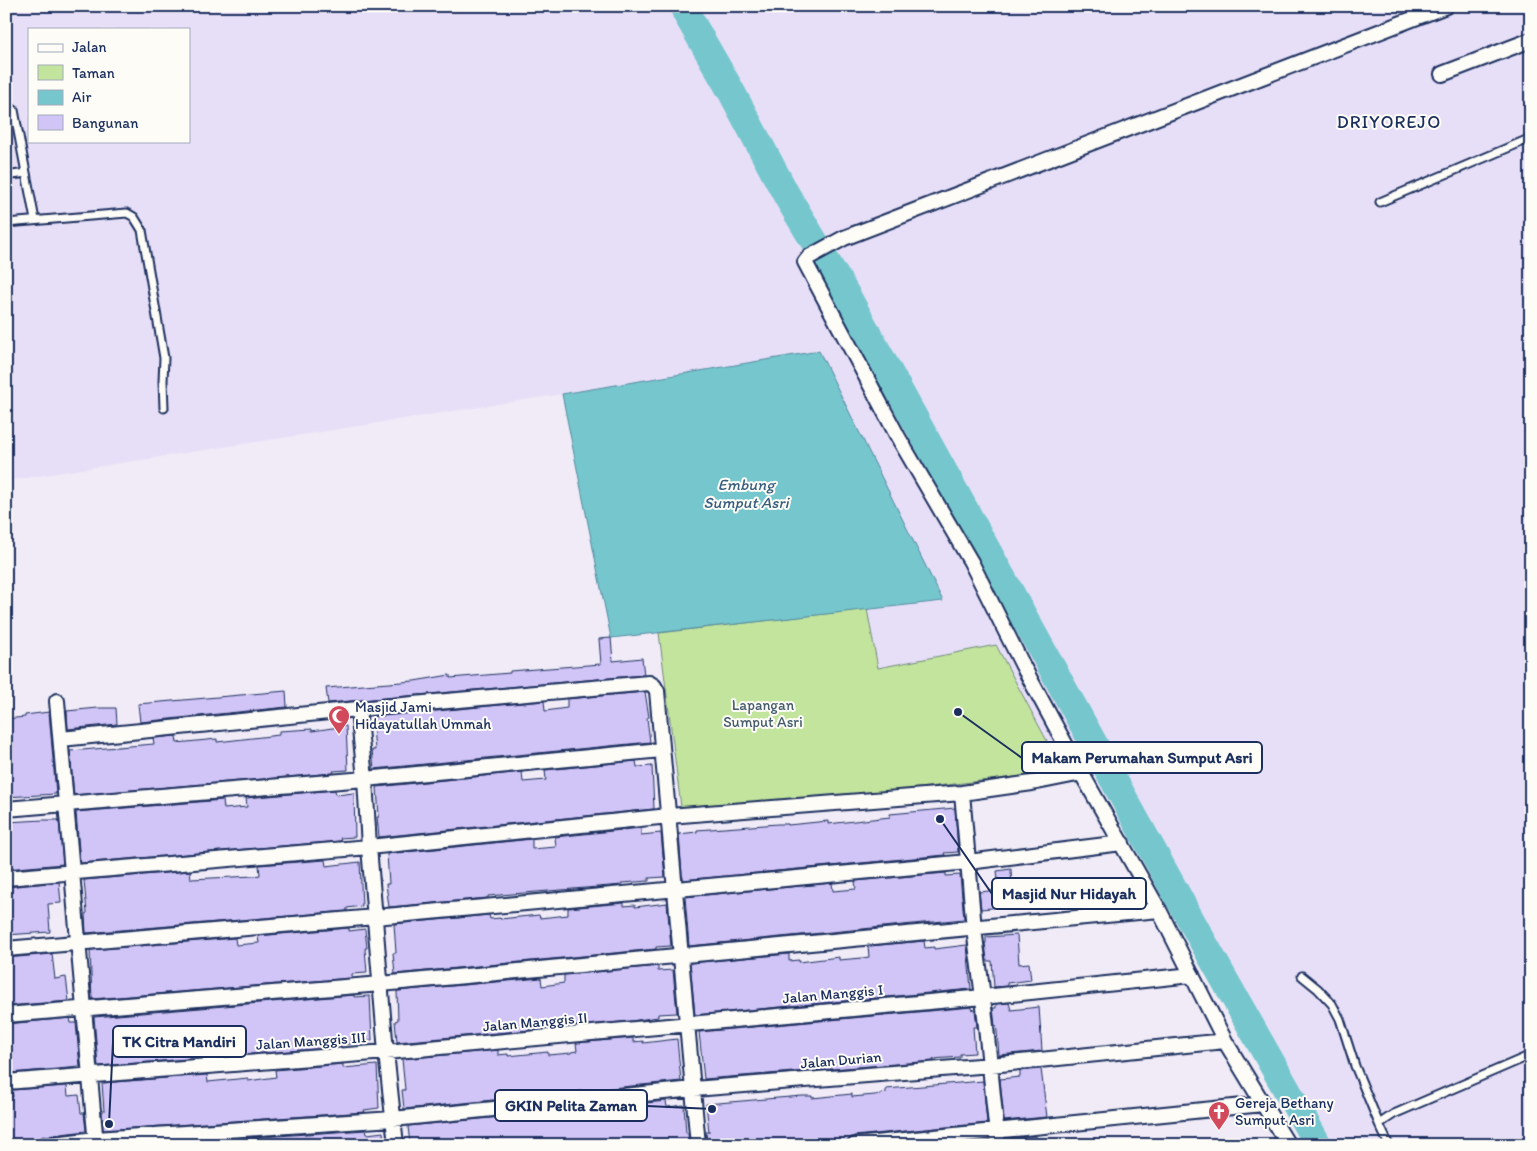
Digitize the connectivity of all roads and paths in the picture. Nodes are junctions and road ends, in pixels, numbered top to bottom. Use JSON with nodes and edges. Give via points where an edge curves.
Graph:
{"nodes":[{"id":1,"x":1446,"y":6,"type":"edge"},
{"id":2,"x":1531,"y":40,"type":"edge"},
{"id":3,"x":1442,"y":74,"type":"dead end"},
{"id":4,"x":6,"y":106,"type":"edge"},
{"id":5,"x":1531,"y":138,"type":"edge"},
{"id":6,"x":26,"y":173,"type":"junction"},
{"id":7,"x":6,"y":176,"type":"edge"},
{"id":8,"x":1380,"y":202,"type":"dead end"},
{"id":9,"x":35,"y":220,"type":"junction"},
{"id":10,"x":6,"y":223,"type":"edge"},
{"id":11,"x":164,"y":408,"type":"dead end"},
{"id":12,"x":57,"y":700,"type":"dead end"},
{"id":13,"x":358,"y":709,"type":"junction"},
{"id":14,"x":61,"y":739,"type":"junction"},
{"id":15,"x":661,"y":750,"type":"junction"},
{"id":16,"x":1082,"y":773,"type":"junction"},
{"id":17,"x":366,"y":779,"type":"junction"},
{"id":18,"x":962,"y":793,"type":"junction"},
{"id":19,"x":65,"y":804,"type":"junction"},
{"id":20,"x":6,"y":809,"type":"edge"},
{"id":21,"x":669,"y":816,"type":"junction"},
{"id":22,"x":1122,"y":843,"type":"junction"},
{"id":23,"x":368,"y":846,"type":"junction"},
{"id":24,"x":968,"y":862,"type":"junction"},
{"id":25,"x":72,"y":872,"type":"junction"},
{"id":26,"x":6,"y":878,"type":"edge"},
{"id":27,"x":675,"y":890,"type":"junction"},
{"id":28,"x":1160,"y":910,"type":"junction"},
{"id":29,"x":375,"y":917,"type":"junction"},
{"id":30,"x":974,"y":929,"type":"junction"},
{"id":31,"x":78,"y":943,"type":"junction"},
{"id":32,"x":6,"y":949,"type":"edge"},
{"id":33,"x":681,"y":956,"type":"junction"},
{"id":34,"x":1192,"y":975,"type":"junction"},
{"id":35,"x":1302,"y":976,"type":"dead end"},
{"id":36,"x":381,"y":984,"type":"junction"},
{"id":37,"x":983,"y":997,"type":"junction"},
{"id":38,"x":84,"y":1008,"type":"junction"},
{"id":39,"x":6,"y":1015,"type":"edge"},
{"id":40,"x":686,"y":1024,"type":"junction"},
{"id":41,"x":1225,"y":1041,"type":"junction"},
{"id":42,"x":386,"y":1052,"type":"junction"},
{"id":43,"x":1531,"y":1055,"type":"edge"},
{"id":44,"x":991,"y":1065,"type":"junction"},
{"id":45,"x":90,"y":1074,"type":"junction"},
{"id":46,"x":6,"y":1082,"type":"edge"},
{"id":47,"x":694,"y":1088,"type":"junction"},
{"id":48,"x":1263,"y":1104,"type":"junction"},
{"id":49,"x":393,"y":1119,"type":"junction"},
{"id":50,"x":1379,"y":1124,"type":"junction"},
{"id":51,"x":998,"y":1138,"type":"edge"},
{"id":52,"x":96,"y":1142,"type":"edge"},
{"id":53,"x":45,"y":1145,"type":"edge"},
{"id":54,"x":396,"y":1145,"type":"edge"},
{"id":55,"x":698,"y":1145,"type":"edge"},
{"id":56,"x":855,"y":1145,"type":"edge"},
{"id":57,"x":1288,"y":1145,"type":"edge"},
{"id":58,"x":1389,"y":1145,"type":"edge"}],
"edges":[{"from":1,"to":16,"type":"street","via":[[839,240],[806,259],[805,263],[898,437],[970,562]]},
{"from":2,"to":3,"type":"street"},
{"from":4,"to":6,"type":"lane","via":[[14,110]]},
{"from":5,"to":8,"type":"lane"},
{"from":6,"to":7,"type":"lane"},
{"from":6,"to":9,"type":"lane"},
{"from":9,"to":10,"type":"lane"},
{"from":9,"to":11,"type":"lane","via":[[127,213],[134,217],[142,230],[164,358]]},
{"from":12,"to":14,"type":"street"},
{"from":13,"to":14,"type":"street"},
{"from":13,"to":15,"type":"street","via":[[649,683],[657,691]]},
{"from":13,"to":17,"type":"street"},
{"from":14,"to":19,"type":"street"},
{"from":15,"to":17,"type":"street"},
{"from":15,"to":21,"type":"street"},
{"from":16,"to":18,"type":"street"},
{"from":16,"to":22,"type":"street"},
{"from":17,"to":19,"type":"street"},
{"from":17,"to":23,"type":"street"},
{"from":18,"to":21,"type":"street"},
{"from":18,"to":24,"type":"street"},
{"from":19,"to":20,"type":"street"},
{"from":19,"to":25,"type":"street"},
{"from":21,"to":23,"type":"street"},
{"from":21,"to":27,"type":"street"},
{"from":22,"to":24,"type":"street"},
{"from":22,"to":28,"type":"street"},
{"from":23,"to":25,"type":"street"},
{"from":23,"to":29,"type":"street"},
{"from":24,"to":27,"type":"street"},
{"from":24,"to":30,"type":"street"},
{"from":25,"to":26,"type":"street"},
{"from":25,"to":31,"type":"street"},
{"from":27,"to":29,"type":"street"},
{"from":27,"to":33,"type":"street"},
{"from":28,"to":30,"type":"street"},
{"from":28,"to":34,"type":"street"},
{"from":29,"to":31,"type":"street"},
{"from":29,"to":36,"type":"street"},
{"from":30,"to":33,"type":"street"},
{"from":30,"to":37,"type":"street"},
{"from":31,"to":32,"type":"street"},
{"from":31,"to":38,"type":"street"},
{"from":33,"to":36,"type":"street"},
{"from":33,"to":40,"type":"street"},
{"from":34,"to":37,"type":"street","name":"Jalan Manggis I"},
{"from":34,"to":41,"type":"street"},
{"from":35,"to":50,"type":"lane","via":[[1332,1004],[1340,1019]]},
{"from":36,"to":38,"type":"street"},
{"from":36,"to":42,"type":"street"},
{"from":37,"to":40,"type":"street","name":"Jalan Manggis I"},
{"from":37,"to":44,"type":"street"},
{"from":38,"to":39,"type":"street"},
{"from":38,"to":45,"type":"street"},
{"from":40,"to":42,"type":"street","name":"Jalan Manggis II"},
{"from":40,"to":47,"type":"street"},
{"from":41,"to":44,"type":"street","name":"Jalan Durian"},
{"from":41,"to":48,"type":"street"},
{"from":42,"to":45,"type":"street","name":"Jalan Manggis III"},
{"from":42,"to":49,"type":"street"},
{"from":43,"to":50,"type":"lane","via":[[1394,1114]]},
{"from":44,"to":47,"type":"street","name":"Jalan Durian"},
{"from":44,"to":51,"type":"street"},
{"from":45,"to":46,"type":"street","name":"Jalan Manggis III"},
{"from":45,"to":52,"type":"street"},
{"from":47,"to":49,"type":"street","name":"Jalan Durian"},
{"from":47,"to":55,"type":"street"},
{"from":48,"to":51,"type":"street"},
{"from":48,"to":57,"type":"street"},
{"from":49,"to":52,"type":"street","name":"Jalan Durian"},
{"from":49,"to":54,"type":"street"},
{"from":50,"to":58,"type":"lane"},
{"from":51,"to":56,"type":"street"},
{"from":52,"to":53,"type":"street","name":"Jalan Durian"}]}
